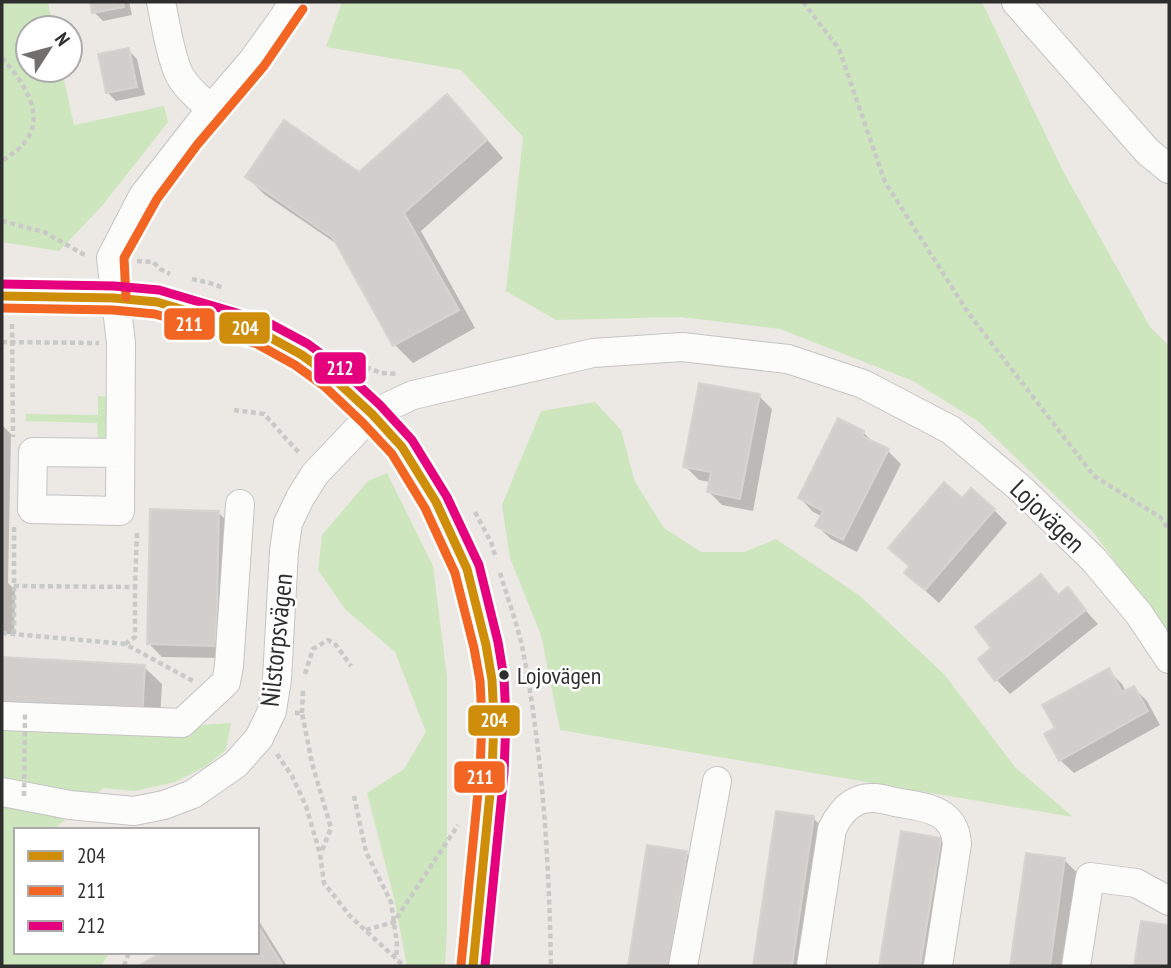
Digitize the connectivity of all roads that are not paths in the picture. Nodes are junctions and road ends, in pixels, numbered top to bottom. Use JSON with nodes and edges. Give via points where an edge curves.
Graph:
{"nodes":[{"id":1,"x":162,"y":2,"type":"edge"},
{"id":2,"x":293,"y":2,"type":"edge"},
{"id":3,"x":1016,"y":2,"type":"edge"},
{"id":4,"x":211,"y":109,"type":"junction"},
{"id":5,"x":1169,"y":169,"type":"edge"},
{"id":6,"x":2,"y":296,"type":"edge"},
{"id":7,"x":114,"y":298,"type":"junction"},
{"id":8,"x":372,"y":414,"type":"junction"},
{"id":9,"x":120,"y":453,"type":"dead end"},
{"id":10,"x":240,"y":504,"type":"dead end"},
{"id":11,"x":1169,"y":659,"type":"edge"},
{"id":12,"x":13,"y":715,"type":"edge"},
{"id":13,"x":717,"y":781,"type":"dead end"},
{"id":14,"x":13,"y":794,"type":"edge"},
{"id":15,"x":134,"y":820,"type":"edge"},
{"id":16,"x":1169,"y":901,"type":"edge"},
{"id":17,"x":473,"y":966,"type":"edge"},
{"id":18,"x":682,"y":966,"type":"edge"},
{"id":19,"x":811,"y":966,"type":"edge"},
{"id":20,"x":938,"y":966,"type":"edge"},
{"id":21,"x":1076,"y":966,"type":"edge"}],
"edges":[{"from":1,"to":4,"type":"street","via":[[179,73]]},
{"from":2,"to":4,"type":"street","via":[[253,60]]},
{"from":3,"to":5,"type":"street"},
{"from":4,"to":7,"type":"street","via":[[143,196],[111,258]]},
{"from":6,"to":7,"type":"main road"},
{"from":7,"to":8,"type":"main road","via":[[157,302],[262,333],[332,377]]},
{"from":7,"to":9,"type":"street","via":[[121,343]]},
{"from":8,"to":11,"type":"street","name":"Lojovägen","via":[[413,395],[593,353],[682,347],[788,359],[863,384],[951,430],[1094,560]]},
{"from":8,"to":15,"type":"street","name":"Nilstorpsvägen","via":[[315,474],[288,523],[277,679],[272,711],[259,738],[236,764],[193,794]]},
{"from":8,"to":17,"type":"main road","via":[[402,447],[452,533],[467,569],[486,645],[494,719],[492,773]]},
{"from":10,"to":12,"type":"street","via":[[226,682],[183,723]]},
{"from":13,"to":18,"type":"street"},
{"from":14,"to":15,"type":"street","name":"Nilstorpsvägen"},
{"from":16,"to":21,"type":"street","via":[[1136,883],[1090,877]]},
{"from":19,"to":20,"type":"street","via":[[832,829],[846,808],[869,797],[932,809],[945,817],[957,836]]}]}
